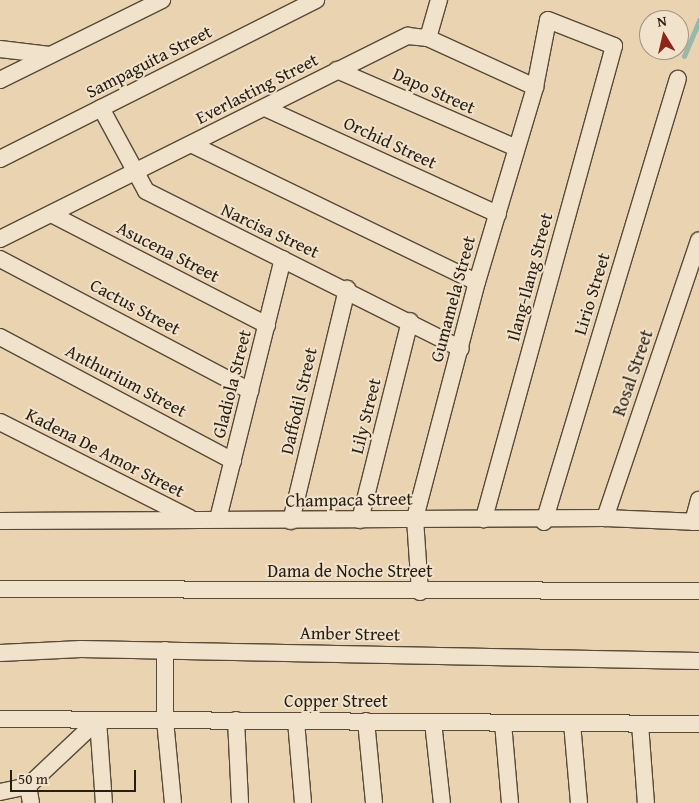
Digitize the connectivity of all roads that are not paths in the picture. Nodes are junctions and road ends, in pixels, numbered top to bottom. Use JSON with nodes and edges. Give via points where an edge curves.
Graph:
{"nodes":[{"id":1,"x":316,"y":0,"type":"edge"},
{"id":2,"x":439,"y":0,"type":"edge"},
{"id":3,"x":151,"y":2,"type":"edge"},
{"id":4,"x":428,"y":38,"type":"junction"},
{"id":5,"x":614,"y":46,"type":"joint"},
{"id":6,"x":0,"y":49,"type":"edge"},
{"id":7,"x":50,"y":55,"type":"junction"},
{"id":8,"x":337,"y":70,"type":"junction"},
{"id":9,"x":678,"y":79,"type":"dead end"},
{"id":10,"x":0,"y":80,"type":"edge"},
{"id":11,"x":535,"y":87,"type":"junction"},
{"id":12,"x":101,"y":108,"type":"junction"},
{"id":13,"x":265,"y":108,"type":"junction"},
{"id":14,"x":193,"y":145,"type":"junction"},
{"id":15,"x":516,"y":148,"type":"junction"},
{"id":16,"x":0,"y":159,"type":"edge"},
{"id":17,"x":134,"y":176,"type":"junction"},
{"id":18,"x":51,"y":214,"type":"junction"},
{"id":19,"x":498,"y":214,"type":"junction"},
{"id":20,"x":0,"y":239,"type":"edge"},
{"id":21,"x":699,"y":240,"type":"edge"},
{"id":22,"x":0,"y":259,"type":"edge"},
{"id":23,"x":283,"y":259,"type":"junction"},
{"id":24,"x":477,"y":282,"type":"junction"},
{"id":25,"x":347,"y":289,"type":"junction"},
{"id":26,"x":410,"y":322,"type":"junction"},
{"id":27,"x":267,"y":325,"type":"junction"},
{"id":28,"x":0,"y":337,"type":"edge"},
{"id":29,"x":461,"y":349,"type":"junction"},
{"id":30,"x":250,"y":391,"type":"junction"},
{"id":31,"x":0,"y":422,"type":"edge"},
{"id":32,"x":233,"y":461,"type":"junction"},
{"id":33,"x":699,"y":500,"type":"edge"},
{"id":34,"x":415,"y":518,"type":"junction"},
{"id":35,"x":606,"y":518,"type":"junction"},
{"id":36,"x":192,"y":519,"type":"junction"},
{"id":37,"x":218,"y":519,"type":"junction"},
{"id":38,"x":484,"y":519,"type":"junction"},
{"id":39,"x":360,"y":520,"type":"junction"},
{"id":40,"x":0,"y":521,"type":"edge"},
{"id":41,"x":291,"y":521,"type":"junction"},
{"id":42,"x":544,"y":522,"type":"junction"},
{"id":43,"x":696,"y":522,"type":"edge"},
{"id":44,"x":0,"y":589,"type":"edge"},
{"id":45,"x":699,"y":591,"type":"edge"},
{"id":46,"x":420,"y":592,"type":"junction"},
{"id":47,"x":165,"y":650,"type":"junction"},
{"id":48,"x":0,"y":653,"type":"edge"},
{"id":49,"x":699,"y":661,"type":"edge"},
{"id":50,"x":0,"y":719,"type":"edge"},
{"id":51,"x":98,"y":720,"type":"junction"},
{"id":52,"x":165,"y":720,"type":"junction"},
{"id":53,"x":236,"y":720,"type":"junction"},
{"id":54,"x":296,"y":721,"type":"junction"},
{"id":55,"x":366,"y":721,"type":"junction"},
{"id":56,"x":433,"y":722,"type":"junction"},
{"id":57,"x":503,"y":722,"type":"junction"},
{"id":58,"x":572,"y":723,"type":"junction"},
{"id":59,"x":640,"y":724,"type":"junction"},
{"id":60,"x":699,"y":724,"type":"edge"},
{"id":61,"x":28,"y":786,"type":"junction"},
{"id":62,"x":0,"y":792,"type":"edge"},
{"id":63,"x":31,"y":803,"type":"edge"},
{"id":64,"x":104,"y":803,"type":"edge"},
{"id":65,"x":173,"y":803,"type":"edge"},
{"id":66,"x":240,"y":803,"type":"edge"},
{"id":67,"x":303,"y":803,"type":"edge"},
{"id":68,"x":374,"y":803,"type":"edge"},
{"id":69,"x":442,"y":803,"type":"edge"},
{"id":70,"x":510,"y":803,"type":"edge"},
{"id":71,"x":579,"y":803,"type":"edge"},
{"id":72,"x":646,"y":803,"type":"edge"}],
"edges":[{"from":1,"to":12,"type":"street","name":"Sampaguita Street"},
{"from":2,"to":4,"type":"street"},
{"from":3,"to":7,"type":"street"},
{"from":4,"to":8,"type":"street","name":"Everlasting Street","via":[[408,36],[396,40]]},
{"from":4,"to":11,"type":"street","name":"Everlasting Street"},
{"from":5,"to":11,"type":"street","name":"Gumamela Street","via":[[548,20]]},
{"from":5,"to":38,"type":"street","name":"Ilang-Ilang Street"},
{"from":6,"to":7,"type":"street"},
{"from":7,"to":10,"type":"street"},
{"from":8,"to":13,"type":"street","name":"Everlasting Street"},
{"from":8,"to":15,"type":"street","name":"Dapo Street"},
{"from":9,"to":42,"type":"street","name":"Lirio Street"},
{"from":11,"to":15,"type":"street","name":"Gumamela Street"},
{"from":12,"to":16,"type":"street","name":"Sampaguita Street"},
{"from":12,"to":17,"type":"street","name":"Narcisa Street"},
{"from":13,"to":14,"type":"street","name":"Everlasting Street"},
{"from":13,"to":19,"type":"street","name":"Orchid Street"},
{"from":14,"to":17,"type":"street","name":"Everlasting Street"},
{"from":14,"to":24,"type":"street"},
{"from":15,"to":19,"type":"street","name":"Gumamela Street"},
{"from":17,"to":18,"type":"street","name":"Everlasting Street"},
{"from":17,"to":23,"type":"street","name":"Narcisa Street","via":[[146,191],[182,212]]},
{"from":18,"to":20,"type":"street","name":"Everlasting Street"},
{"from":18,"to":27,"type":"street","name":"Asucena Street"},
{"from":19,"to":24,"type":"street","name":"Gumamela Street"},
{"from":21,"to":35,"type":"street","name":"Rosal Street"},
{"from":22,"to":30,"type":"street","name":"Cactus Street"},
{"from":23,"to":25,"type":"street","name":"Narcisa Street"},
{"from":23,"to":27,"type":"street","name":"Gladiola Street"},
{"from":24,"to":29,"type":"street","name":"Gumamela Street"},
{"from":25,"to":26,"type":"street","name":"Narcisa Street"},
{"from":25,"to":41,"type":"street","name":"Daffodil Street"},
{"from":26,"to":29,"type":"street","name":"Narcisa Street"},
{"from":26,"to":39,"type":"street","name":"Lily Street"},
{"from":27,"to":30,"type":"street","name":"Gladiola Street"},
{"from":28,"to":32,"type":"street","name":"Anthurium Street"},
{"from":29,"to":34,"type":"street","name":"Gumamela Street"},
{"from":30,"to":32,"type":"street","name":"Gladiola Street"},
{"from":31,"to":36,"type":"street","name":"Kadena De Amor Street"},
{"from":32,"to":37,"type":"street","name":"Gladiola Street"},
{"from":33,"to":43,"type":"street"},
{"from":34,"to":38,"type":"street","name":"Champaca Street"},
{"from":34,"to":39,"type":"street","name":"Champaca Street"},
{"from":34,"to":46,"type":"street","name":"Gumamela Street"},
{"from":35,"to":42,"type":"street","name":"Champaca Street"},
{"from":35,"to":43,"type":"street","name":"Champaca Street"},
{"from":36,"to":37,"type":"street","name":"Champaca Street"},
{"from":36,"to":40,"type":"street","name":"Champaca Street"},
{"from":37,"to":41,"type":"street","name":"Champaca Street"},
{"from":38,"to":42,"type":"street","name":"Champaca Street"},
{"from":39,"to":41,"type":"street","name":"Champaca Street"},
{"from":44,"to":46,"type":"street","name":"Dama de Noche Street"},
{"from":45,"to":46,"type":"street","name":"Dama de Noche Street"},
{"from":47,"to":48,"type":"street","name":"Amber Street","via":[[48,649]]},
{"from":47,"to":49,"type":"street","name":"Amber Street"},
{"from":47,"to":52,"type":"street"},
{"from":50,"to":51,"type":"street","name":"Copper Street"},
{"from":51,"to":52,"type":"street","name":"Copper Street"},
{"from":51,"to":61,"type":"street"},
{"from":51,"to":64,"type":"street"},
{"from":52,"to":53,"type":"street","name":"Copper Street"},
{"from":52,"to":65,"type":"street"},
{"from":53,"to":54,"type":"street","name":"Copper Street"},
{"from":53,"to":66,"type":"street"},
{"from":54,"to":55,"type":"street","name":"Copper Street"},
{"from":54,"to":67,"type":"street"},
{"from":55,"to":56,"type":"street","name":"Copper Street"},
{"from":55,"to":68,"type":"street"},
{"from":56,"to":57,"type":"street","name":"Copper Street"},
{"from":56,"to":69,"type":"street"},
{"from":57,"to":58,"type":"street","name":"Copper Street"},
{"from":57,"to":70,"type":"street"},
{"from":58,"to":59,"type":"street","name":"Copper Street"},
{"from":58,"to":71,"type":"street"},
{"from":59,"to":60,"type":"street","name":"Copper Street"},
{"from":59,"to":72,"type":"street"},
{"from":61,"to":62,"type":"street"},
{"from":61,"to":63,"type":"street"}]}
